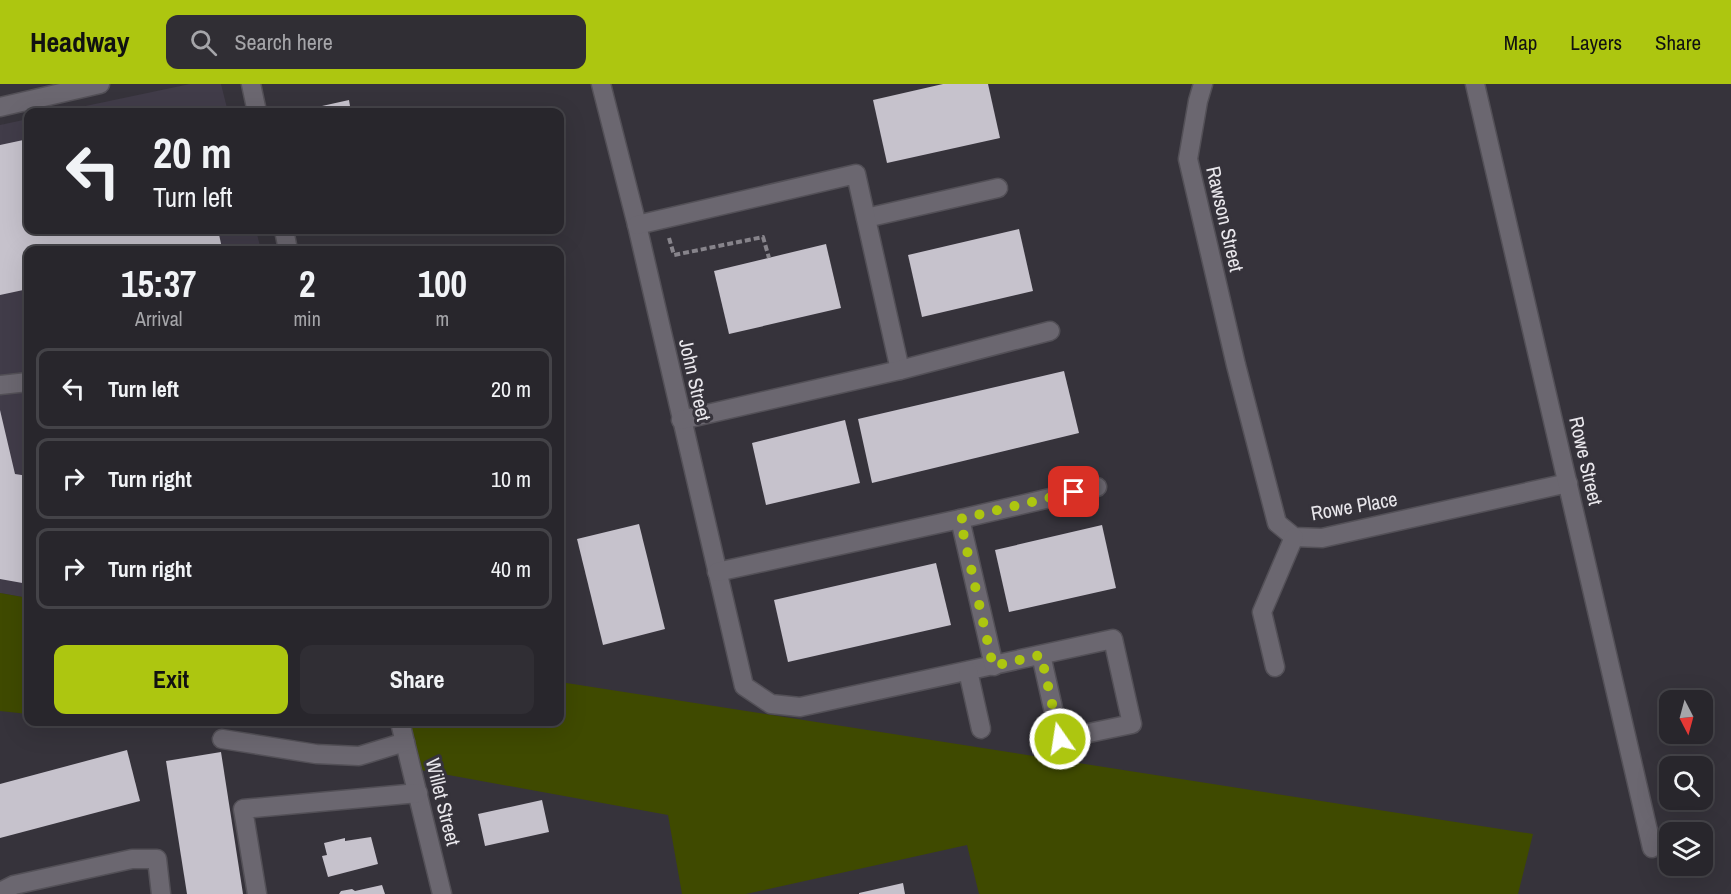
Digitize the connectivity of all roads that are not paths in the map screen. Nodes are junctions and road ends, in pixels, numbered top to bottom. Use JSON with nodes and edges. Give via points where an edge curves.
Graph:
{"nodes":[{"id":1,"x":100,"y":84,"type":"edge"},
{"id":2,"x":251,"y":84,"type":"edge"},
{"id":3,"x":601,"y":84,"type":"edge"},
{"id":4,"x":1203,"y":84,"type":"edge"},
{"id":5,"x":1475,"y":84,"type":"edge"},
{"id":6,"x":22,"y":93,"type":"edge"},
{"id":7,"x":0,"y":107,"type":"edge"},
{"id":8,"x":256,"y":108,"type":"edge"},
{"id":9,"x":998,"y":188,"type":"dead end"},
{"id":10,"x":866,"y":218,"type":"junction"},
{"id":11,"x":637,"y":225,"type":"junction"},
{"id":12,"x":1050,"y":331,"type":"dead end"},
{"id":13,"x":1236,"y":364,"type":"joint"},
{"id":14,"x":900,"y":370,"type":"junction"},
{"id":15,"x":24,"y":382,"type":"edge"},
{"id":16,"x":0,"y":385,"type":"edge"},
{"id":17,"x":681,"y":420,"type":"junction"},
{"id":18,"x":1568,"y":483,"type":"junction"},
{"id":19,"x":1097,"y":487,"type":"dead end"},
{"id":20,"x":960,"y":519,"type":"junction"},
{"id":21,"x":1294,"y":537,"type":"junction"},
{"id":22,"x":717,"y":572,"type":"junction"},
{"id":23,"x":1041,"y":655,"type":"junction"},
{"id":24,"x":993,"y":666,"type":"junction"},
{"id":25,"x":1275,"y":667,"type":"dead end"},
{"id":26,"x":968,"y":671,"type":"junction"},
{"id":27,"x":401,"y":726,"type":"edge"},
{"id":28,"x":981,"y":729,"type":"dead end"},
{"id":29,"x":222,"y":739,"type":"dead end"},
{"id":30,"x":405,"y":742,"type":"junction"},
{"id":31,"x":418,"y":793,"type":"junction"},
{"id":32,"x":1652,"y":848,"type":"dead end"},
{"id":33,"x":0,"y":892,"type":"edge"},
{"id":34,"x":161,"y":894,"type":"edge"},
{"id":35,"x":257,"y":894,"type":"edge"},
{"id":36,"x":442,"y":894,"type":"edge"}],
"edges":[{"from":1,"to":6,"type":"street"},
{"from":2,"to":8,"type":"street"},
{"from":3,"to":11,"type":"street","name":"John Street"},
{"from":4,"to":13,"type":"street","name":"Rawson Street","via":[[1188,159]]},
{"from":5,"to":18,"type":"street","name":"Rowe Street"},
{"from":6,"to":7,"type":"street"},
{"from":9,"to":10,"type":"street"},
{"from":10,"to":11,"type":"street","via":[[856,174]]},
{"from":10,"to":14,"type":"street"},
{"from":11,"to":17,"type":"street","name":"John Street"},
{"from":12,"to":14,"type":"street"},
{"from":13,"to":21,"type":"street","name":"Rowe Place","via":[[1277,523]]},
{"from":14,"to":17,"type":"street"},
{"from":15,"to":16,"type":"street"},
{"from":17,"to":22,"type":"street","name":"John Street"},
{"from":18,"to":21,"type":"street","name":"Rowe Place","via":[[1322,538]]},
{"from":18,"to":32,"type":"street","name":"Rowe Street"},
{"from":19,"to":20,"type":"street"},
{"from":20,"to":22,"type":"street"},
{"from":20,"to":24,"type":"street"},
{"from":21,"to":25,"type":"street","via":[[1262,612]]},
{"from":22,"to":26,"type":"street","name":"John Street","via":[[744,686],[771,704],[800,707]]},
{"from":23,"to":23,"type":"street","via":[[1113,639],[1132,724],[1060,739]]},
{"from":23,"to":24,"type":"street"},
{"from":24,"to":26,"type":"street"},
{"from":26,"to":28,"type":"street"},
{"from":27,"to":30,"type":"street","name":"Willet Street"},
{"from":29,"to":30,"type":"street","via":[[316,754],[358,756]]},
{"from":30,"to":31,"type":"street","name":"Willet Street"},
{"from":31,"to":35,"type":"street","via":[[243,809]]},
{"from":31,"to":36,"type":"street","name":"Willet Street"},
{"from":33,"to":34,"type":"street","via":[[14,885],[132,859],[157,859]]}]}
